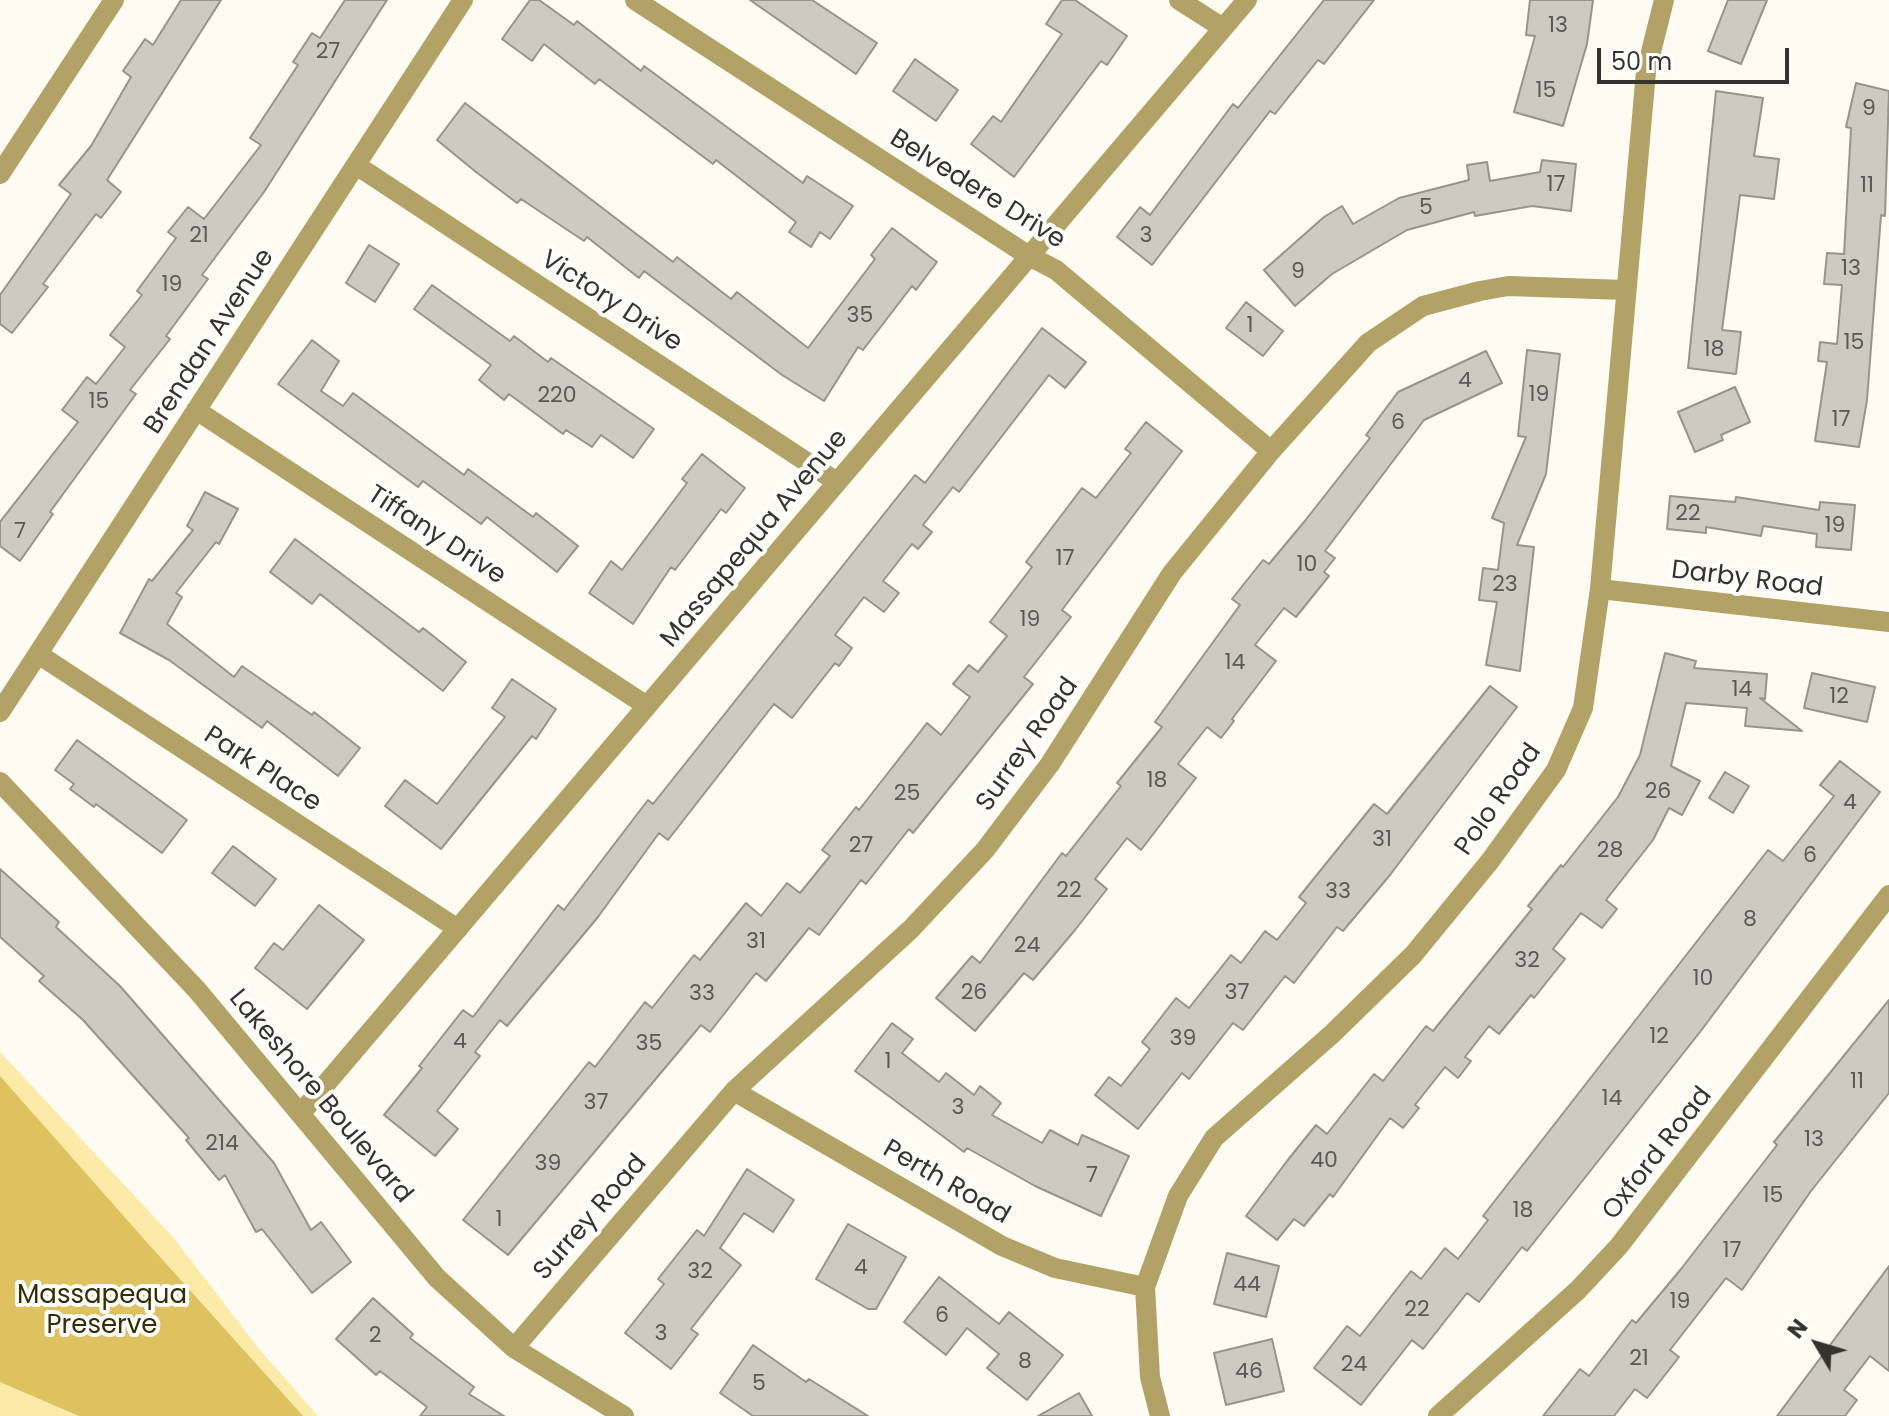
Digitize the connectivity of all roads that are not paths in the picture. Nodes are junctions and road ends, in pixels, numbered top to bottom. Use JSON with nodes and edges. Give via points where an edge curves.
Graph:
{"nodes":[{"id":1,"x":114,"y":0,"type":"edge"},
{"id":2,"x":463,"y":0,"type":"edge"},
{"id":3,"x":635,"y":0,"type":"edge"},
{"id":4,"x":1179,"y":0,"type":"edge"},
{"id":5,"x":1247,"y":0,"type":"edge"},
{"id":6,"x":1664,"y":0,"type":"edge"},
{"id":7,"x":1223,"y":28,"type":"junction"},
{"id":8,"x":356,"y":165,"type":"junction"},
{"id":9,"x":0,"y":174,"type":"edge"},
{"id":10,"x":1029,"y":256,"type":"junction"},
{"id":11,"x":1625,"y":290,"type":"junction"},
{"id":12,"x":196,"y":410,"type":"junction"},
{"id":13,"x":1271,"y":451,"type":"junction"},
{"id":14,"x":837,"y":482,"type":"junction"},
{"id":15,"x":1600,"y":589,"type":"junction"},
{"id":16,"x":1889,"y":622,"type":"edge"},
{"id":17,"x":38,"y":654,"type":"junction"},
{"id":18,"x":647,"y":706,"type":"junction"},
{"id":19,"x":0,"y":712,"type":"edge"},
{"id":20,"x":0,"y":782,"type":"edge"},
{"id":21,"x":1889,"y":895,"type":"edge"},
{"id":22,"x":458,"y":929,"type":"junction"},
{"id":23,"x":734,"y":1091,"type":"junction"},
{"id":24,"x":302,"y":1112,"type":"junction"},
{"id":25,"x":1145,"y":1287,"type":"junction"},
{"id":26,"x":514,"y":1348,"type":"junction"},
{"id":27,"x":624,"y":1416,"type":"edge"},
{"id":28,"x":1160,"y":1416,"type":"edge"},
{"id":29,"x":1438,"y":1416,"type":"edge"}],
"edges":[{"from":1,"to":9,"type":"street"},
{"from":2,"to":8,"type":"street","name":"Brendan Avenue"},
{"from":3,"to":10,"type":"street","name":"Belvedere Drive"},
{"from":4,"to":7,"type":"street"},
{"from":5,"to":7,"type":"street","name":"Massapequa Avenue"},
{"from":6,"to":11,"type":"street","name":"Polo Road","via":[[1646,72]]},
{"from":7,"to":10,"type":"street","name":"Massapequa Avenue"},
{"from":8,"to":12,"type":"street","name":"Brendan Avenue"},
{"from":8,"to":14,"type":"street","name":"Victory Drive"},
{"from":10,"to":13,"type":"street","name":"Belvedere Drive","via":[[1056,270]]},
{"from":10,"to":14,"type":"street","name":"Massapequa Avenue"},
{"from":11,"to":13,"type":"street","name":"Surrey Road","via":[[1508,286],[1423,306],[1368,343]]},
{"from":11,"to":15,"type":"street","name":"Polo Road"},
{"from":12,"to":17,"type":"street","name":"Brendan Avenue"},
{"from":12,"to":18,"type":"street","name":"Tiffany Drive"},
{"from":13,"to":23,"type":"street","name":"Surrey Road","via":[[1172,573],[1050,764],[985,850],[911,929]]},
{"from":14,"to":18,"type":"street","name":"Massapequa Avenue"},
{"from":15,"to":16,"type":"street","name":"Darby Road"},
{"from":15,"to":25,"type":"street","name":"Polo Road","via":[[1583,708],[1556,770],[1413,955],[1214,1138],[1178,1196]]},
{"from":17,"to":19,"type":"street","name":"Brendan Avenue"},
{"from":17,"to":22,"type":"street","name":"Park Place"},
{"from":18,"to":22,"type":"street","name":"Massapequa Avenue"},
{"from":20,"to":24,"type":"street","name":"Lakeshore Boulevard","via":[[158,946]]},
{"from":21,"to":29,"type":"street","name":"Oxford Road","via":[[1619,1246],[1578,1290]]},
{"from":22,"to":24,"type":"street","name":"Massapequa Avenue"},
{"from":23,"to":25,"type":"street","name":"Perth Road","via":[[1002,1246],[1055,1268]]},
{"from":23,"to":26,"type":"street","name":"Surrey Road"},
{"from":24,"to":26,"type":"street","name":"Lakeshore Boulevard","via":[[437,1278]]},
{"from":25,"to":28,"type":"street","name":"Polo Road","via":[[1150,1377]]},
{"from":26,"to":27,"type":"street","name":"Lakeshore Boulevard"}]}
